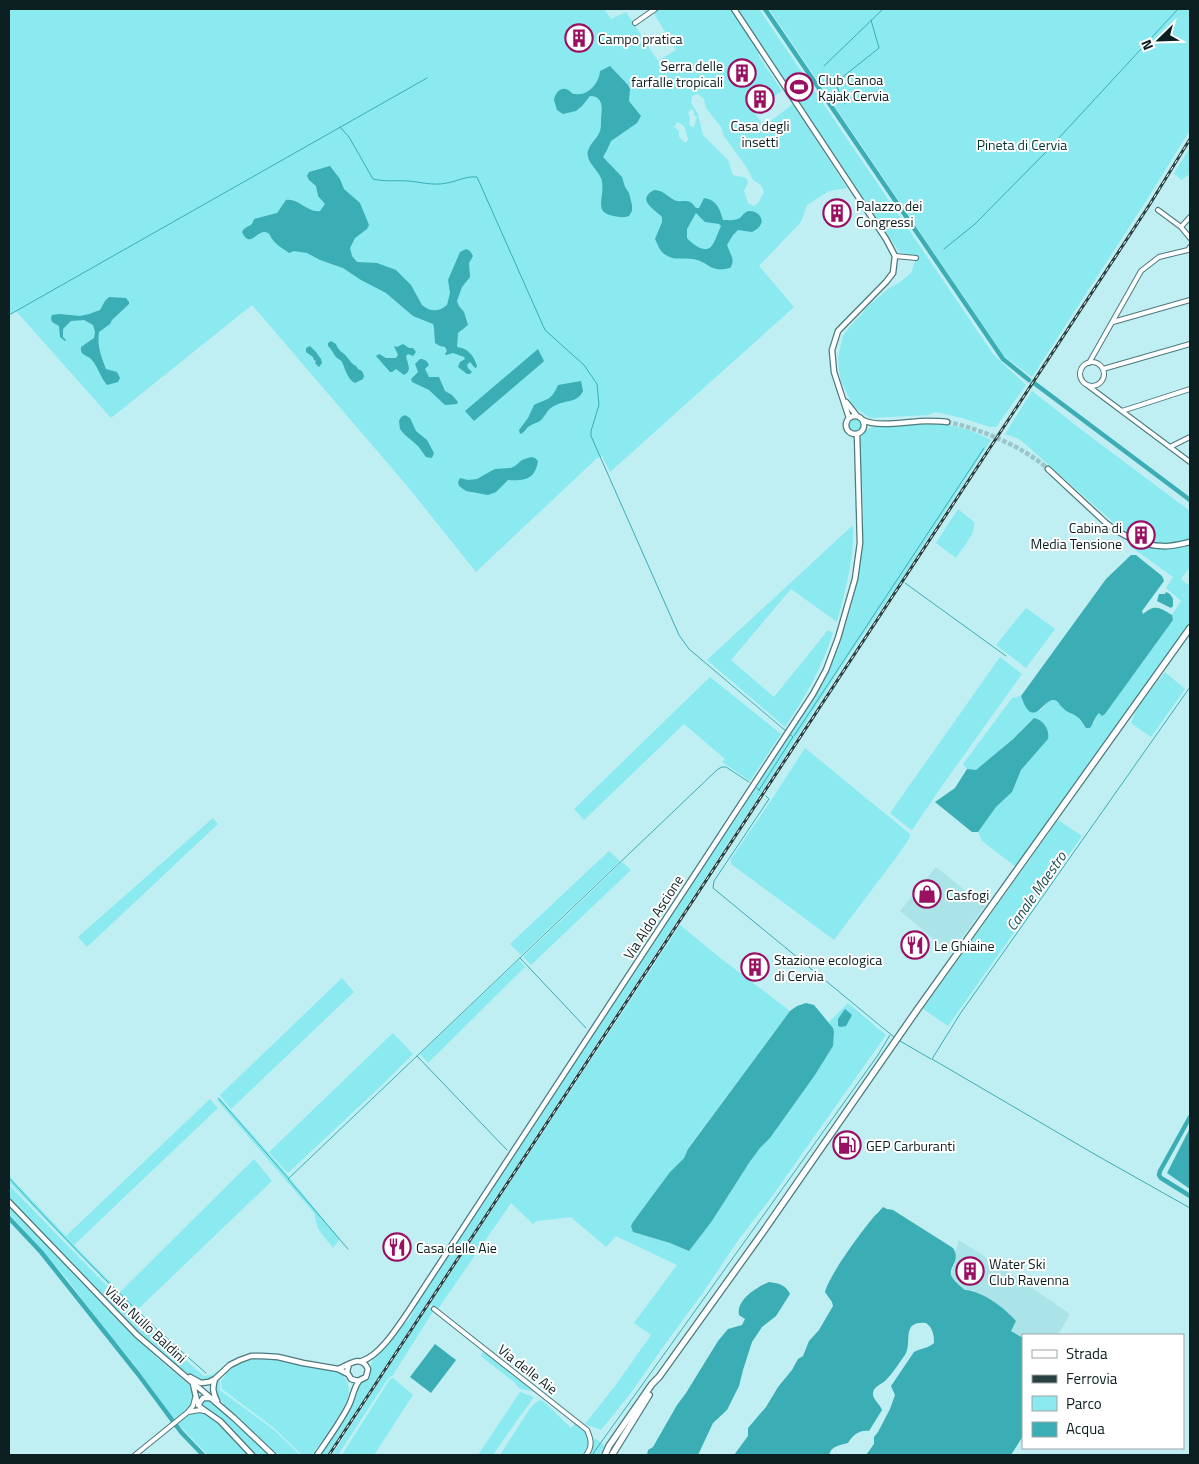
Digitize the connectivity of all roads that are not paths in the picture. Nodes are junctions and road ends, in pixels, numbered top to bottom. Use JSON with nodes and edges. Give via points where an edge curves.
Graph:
{"nodes":[{"id":1,"x":655,"y":9,"type":"edge"},
{"id":2,"x":734,"y":9,"type":"edge"},
{"id":3,"x":635,"y":23,"type":"dead end"},
{"id":4,"x":1158,"y":210,"type":"dead end"},
{"id":5,"x":1190,"y":217,"type":"edge"},
{"id":6,"x":1181,"y":227,"type":"junction"},
{"id":7,"x":1190,"y":238,"type":"edge"},
{"id":8,"x":1190,"y":247,"type":"edge"},
{"id":9,"x":895,"y":256,"type":"junction"},
{"id":10,"x":916,"y":258,"type":"dead end"},
{"id":11,"x":1190,"y":300,"type":"edge"},
{"id":12,"x":1113,"y":322,"type":"junction"},
{"id":13,"x":1190,"y":344,"type":"edge"},
{"id":14,"x":1090,"y":363,"type":"junction"},
{"id":15,"x":1102,"y":369,"type":"junction"},
{"id":16,"x":1087,"y":385,"type":"junction"},
{"id":17,"x":1190,"y":389,"type":"edge"},
{"id":18,"x":841,"y":394,"type":"junction"},
{"id":19,"x":1122,"y":411,"type":"junction"},
{"id":20,"x":857,"y":416,"type":"junction"},
{"id":21,"x":849,"y":418,"type":"junction"},
{"id":22,"x":863,"y":420,"type":"junction"},
{"id":23,"x":947,"y":422,"type":"tunnel mouth"},
{"id":24,"x":877,"y":424,"type":"junction"},
{"id":25,"x":864,"y":429,"type":"junction"},
{"id":26,"x":850,"y":433,"type":"junction"},
{"id":27,"x":857,"y":434,"type":"junction"},
{"id":28,"x":1190,"y":437,"type":"edge"},
{"id":29,"x":1170,"y":447,"type":"junction"},
{"id":30,"x":857,"y":457,"type":"junction"},
{"id":31,"x":1190,"y":462,"type":"edge"},
{"id":32,"x":1048,"y":470,"type":"tunnel mouth"},
{"id":33,"x":1190,"y":542,"type":"edge"},
{"id":34,"x":1190,"y":628,"type":"edge"},
{"id":35,"x":9,"y":1202,"type":"edge"},
{"id":36,"x":434,"y":1309,"type":"dead end"},
{"id":37,"x":374,"y":1355,"type":"junction"},
{"id":38,"x":362,"y":1361,"type":"junction"},
{"id":39,"x":350,"y":1364,"type":"junction"},
{"id":40,"x":338,"y":1368,"type":"junction"},
{"id":41,"x":368,"y":1368,"type":"junction"},
{"id":42,"x":180,"y":1372,"type":"junction"},
{"id":43,"x":348,"y":1376,"type":"junction"},
{"id":44,"x":659,"y":1377,"type":"junction"},
{"id":45,"x":215,"y":1379,"type":"junction"},
{"id":46,"x":359,"y":1381,"type":"junction"},
{"id":47,"x":193,"y":1382,"type":"junction"},
{"id":48,"x":353,"y":1392,"type":"junction"},
{"id":49,"x":212,"y":1398,"type":"junction"},
{"id":50,"x":219,"y":1404,"type":"junction"},
{"id":51,"x":193,"y":1408,"type":"junction"},
{"id":52,"x":205,"y":1411,"type":"junction"},
{"id":53,"x":609,"y":1446,"type":"junction"},
{"id":54,"x":135,"y":1455,"type":"edge"},
{"id":55,"x":252,"y":1455,"type":"edge"},
{"id":56,"x":273,"y":1455,"type":"edge"},
{"id":57,"x":317,"y":1455,"type":"edge"},
{"id":58,"x":586,"y":1455,"type":"edge"},
{"id":59,"x":601,"y":1455,"type":"edge"},
{"id":60,"x":605,"y":1455,"type":"edge"},
{"id":61,"x":612,"y":1455,"type":"edge"}],
"edges":[{"from":1,"to":3,"type":"street"},
{"from":2,"to":9,"type":"street","via":[[866,206]]},
{"from":4,"to":6,"type":"street"},
{"from":5,"to":6,"type":"street"},
{"from":6,"to":7,"type":"street"},
{"from":8,"to":12,"type":"street","via":[[1158,257],[1141,271]]},
{"from":9,"to":10,"type":"street"},
{"from":9,"to":18,"type":"street","via":[[893,273],[838,331],[832,362]]},
{"from":11,"to":12,"type":"street"},
{"from":12,"to":14,"type":"street"},
{"from":13,"to":15,"type":"street"},
{"from":14,"to":15,"type":"street","via":[[1098,364]]},
{"from":14,"to":16,"type":"street","via":[[1084,366],[1080,375]]},
{"from":15,"to":16,"type":"street","via":[[1101,383]]},
{"from":16,"to":19,"type":"street"},
{"from":17,"to":19,"type":"street"},
{"from":18,"to":20,"type":"street"},
{"from":18,"to":21,"type":"street"},
{"from":19,"to":29,"type":"street"},
{"from":20,"to":21,"type":"street"},
{"from":20,"to":22,"type":"street"},
{"from":21,"to":26,"type":"street","via":[[846,426]]},
{"from":22,"to":24,"type":"street"},
{"from":22,"to":25,"type":"street"},
{"from":23,"to":24,"type":"street"},
{"from":24,"to":25,"type":"street"},
{"from":25,"to":27,"type":"street"},
{"from":26,"to":27,"type":"street"},
{"from":26,"to":30,"type":"street","name":"Via Aldo Ascione"},
{"from":27,"to":30,"type":"street","name":"Via Aldo Ascione"},
{"from":28,"to":29,"type":"street"},
{"from":29,"to":31,"type":"street"},
{"from":30,"to":37,"type":"street","name":"Via Aldo Ascione","via":[[860,543],[855,579],[826,670],[788,733],[408,1312]]},
{"from":32,"to":33,"type":"street","via":[[1117,531],[1156,546]]},
{"from":34,"to":44,"type":"main road"},
{"from":35,"to":42,"type":"street","name":"Viale Nullo Baldini","via":[[138,1335]]},
{"from":36,"to":58,"type":"street","name":"Via delle Aie","via":[[587,1430],[591,1446]]},
{"from":37,"to":38,"type":"street"},
{"from":37,"to":41,"type":"street"},
{"from":38,"to":39,"type":"street"},
{"from":38,"to":41,"type":"street"},
{"from":39,"to":40,"type":"street"},
{"from":39,"to":43,"type":"street"},
{"from":40,"to":43,"type":"street"},
{"from":40,"to":45,"type":"street","via":[[278,1357],[252,1356],[230,1365]]},
{"from":41,"to":46,"type":"street","via":[[366,1377]]},
{"from":42,"to":45,"type":"street","via":[[201,1383]]},
{"from":42,"to":47,"type":"street","name":"Viale Nullo Baldini"},
{"from":43,"to":46,"type":"street"},
{"from":43,"to":48,"type":"street"},
{"from":44,"to":53,"type":"main road"},
{"from":44,"to":61,"type":"main road"},
{"from":45,"to":50,"type":"street","via":[[212,1386]]},
{"from":46,"to":48,"type":"street"},
{"from":47,"to":49,"type":"street","name":"Viale Nullo Baldini"},
{"from":47,"to":51,"type":"street","via":[[196,1395]]},
{"from":48,"to":57,"type":"street","via":[[343,1417]]},
{"from":49,"to":50,"type":"street","name":"Viale Nullo Baldini"},
{"from":49,"to":51,"type":"street","via":[[203,1398]]},
{"from":50,"to":56,"type":"street","name":"Viale Nullo Baldini"},
{"from":51,"to":52,"type":"street"},
{"from":51,"to":52,"type":"street"},
{"from":51,"to":54,"type":"street"},
{"from":52,"to":55,"type":"street","via":[[220,1421]]},
{"from":53,"to":59,"type":"street"},
{"from":53,"to":60,"type":"main road"}]}
